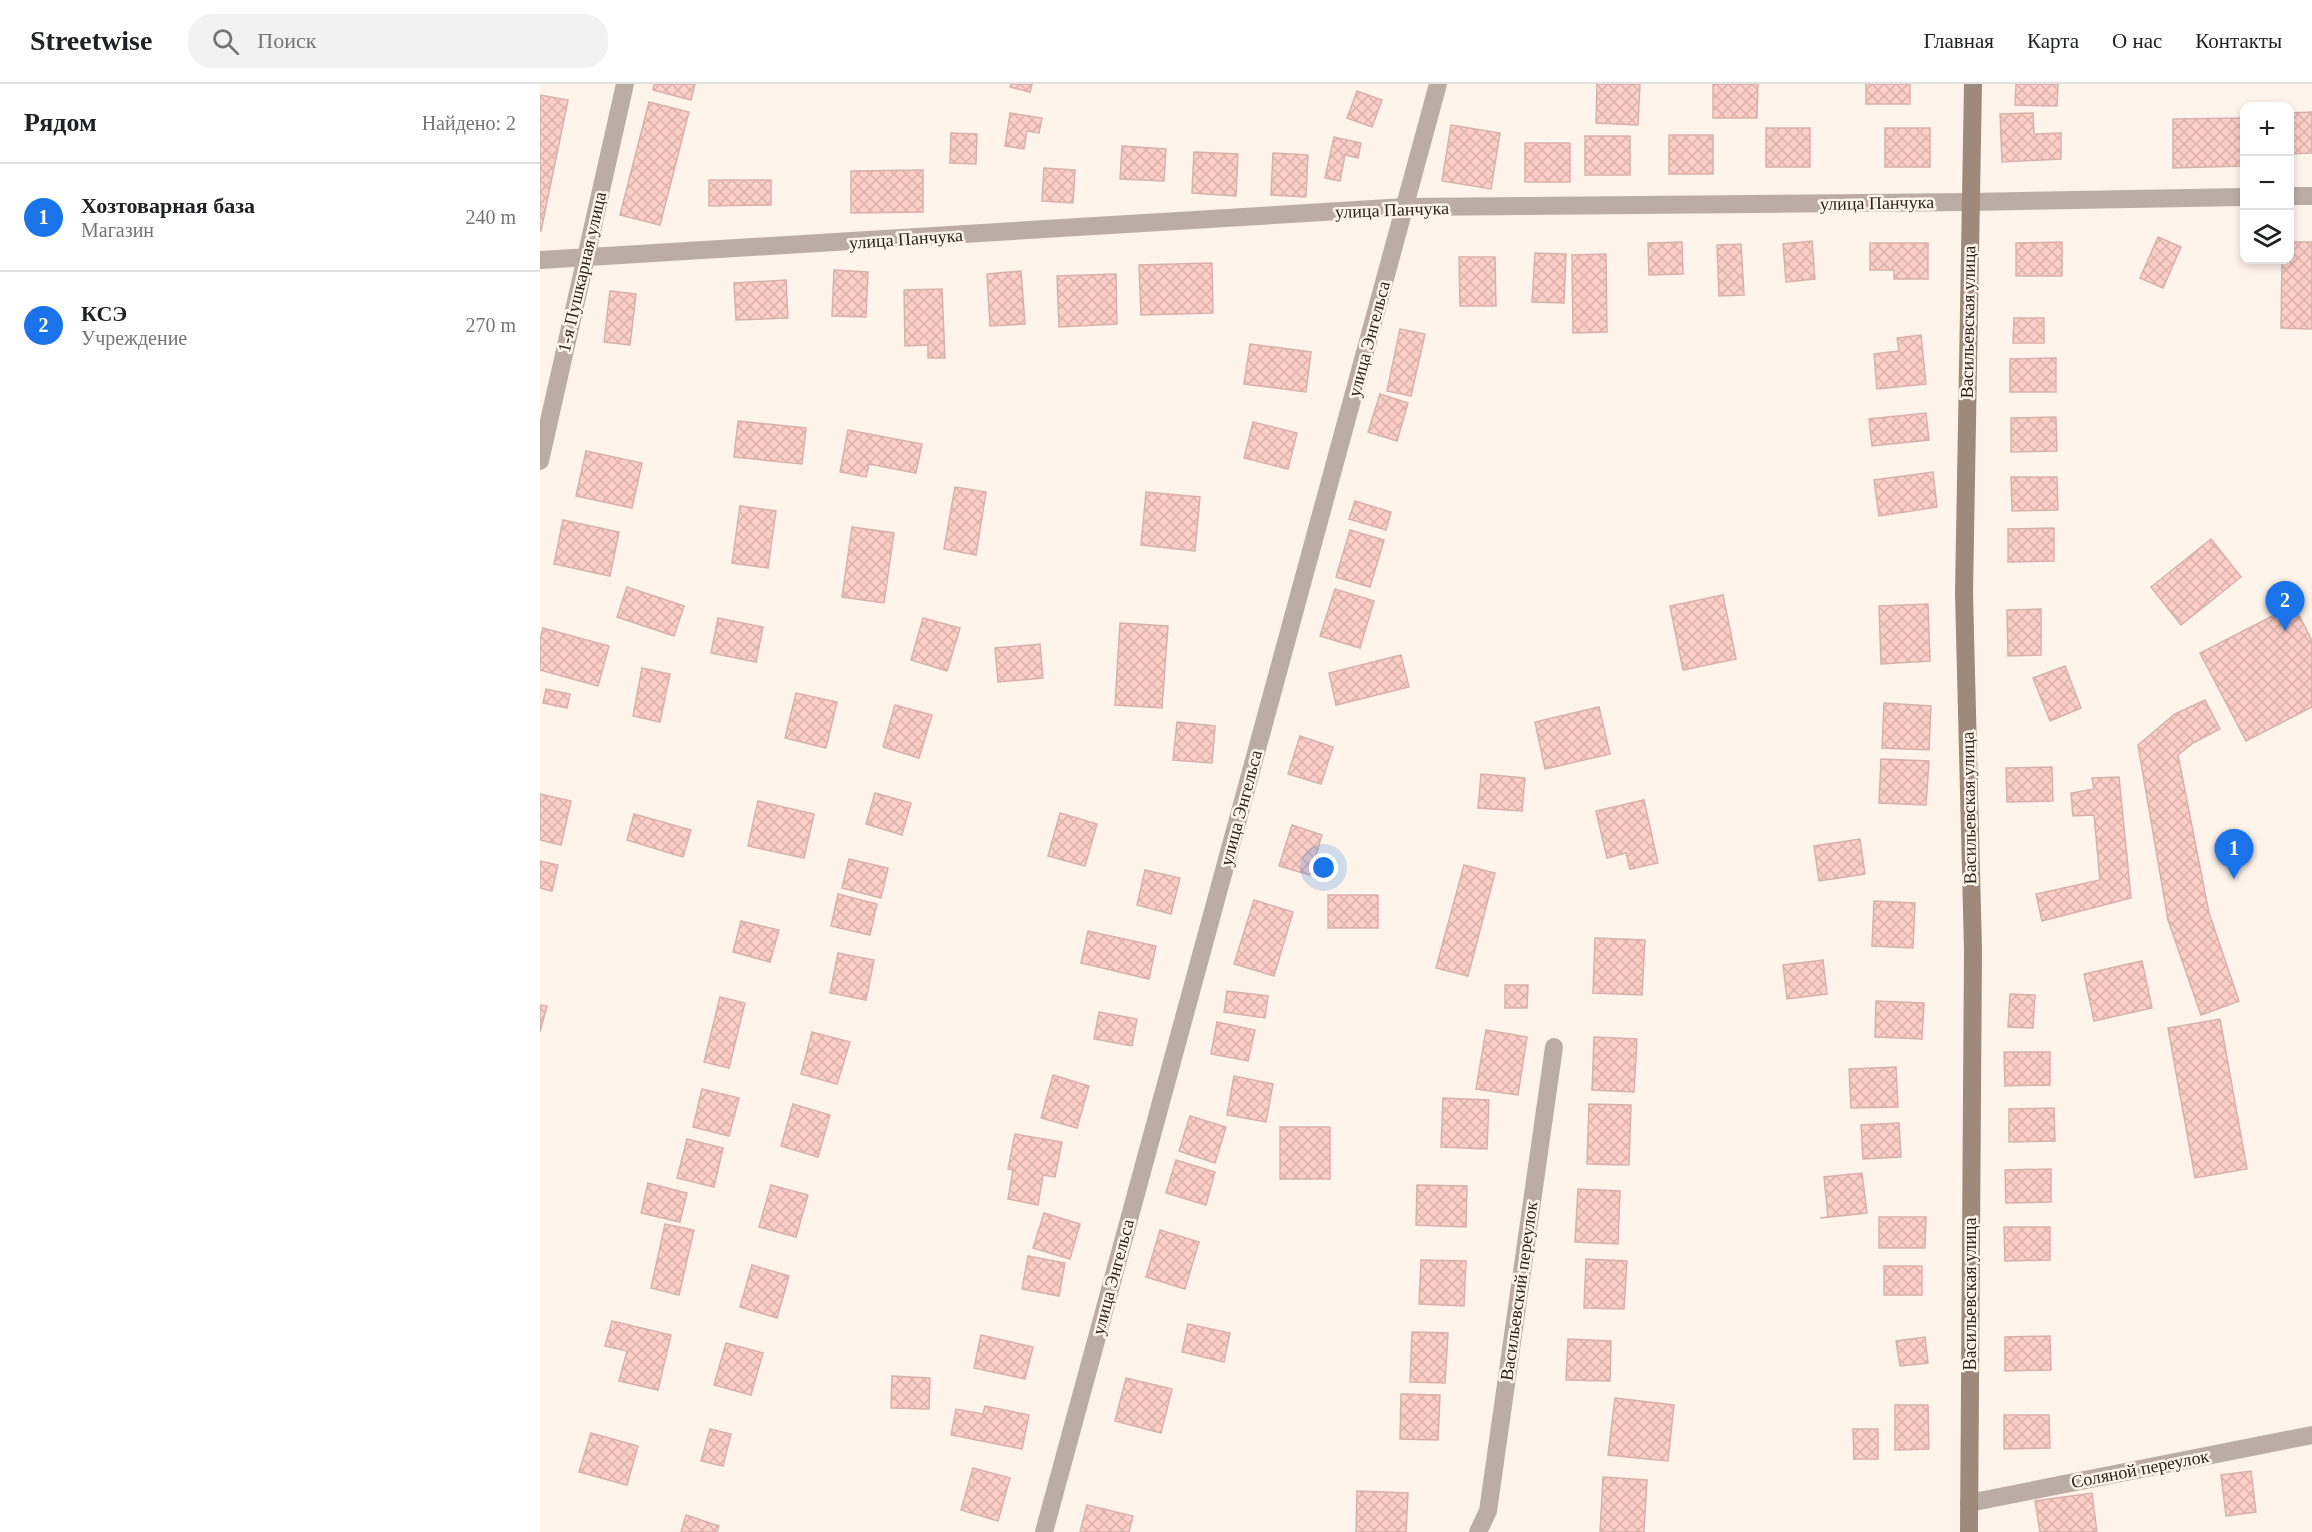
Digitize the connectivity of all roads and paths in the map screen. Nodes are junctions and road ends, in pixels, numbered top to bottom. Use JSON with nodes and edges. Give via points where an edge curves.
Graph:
{"nodes":[{"id":1,"x":625,"y":84,"type":"edge"},
{"id":2,"x":1438,"y":84,"type":"edge"},
{"id":3,"x":1974,"y":84,"type":"edge"},
{"id":4,"x":2294,"y":196,"type":"edge"},
{"id":5,"x":2312,"y":196,"type":"edge"},
{"id":6,"x":2240,"y":197,"type":"edge"},
{"id":7,"x":1970,"y":202,"type":"junction"},
{"id":8,"x":1405,"y":207,"type":"junction"},
{"id":9,"x":584,"y":259,"type":"junction"},
{"id":10,"x":540,"y":260,"type":"edge"},
{"id":11,"x":540,"y":461,"type":"edge"},
{"id":12,"x":1554,"y":1047,"type":"dead end"},
{"id":13,"x":2312,"y":1436,"type":"edge"},
{"id":14,"x":1969,"y":1503,"type":"junction"},
{"id":15,"x":1044,"y":1532,"type":"edge"},
{"id":16,"x":1478,"y":1532,"type":"edge"},
{"id":17,"x":1969,"y":1532,"type":"edge"}],
"edges":[{"from":1,"to":9,"type":"street","name":"1-я Пушкарная улица"},
{"from":2,"to":8,"type":"street","name":"улица Энгельса"},
{"from":3,"to":7,"type":"main road","name":"Васильевская улица"},
{"from":4,"to":5,"type":"street"},
{"from":6,"to":7,"type":"street","name":"улица Панчука"},
{"from":7,"to":8,"type":"street","name":"улица Панчука"},
{"from":7,"to":14,"type":"main road","name":"Васильевская улица","via":[[1964,593],[1973,950]]},
{"from":8,"to":9,"type":"street","name":"улица Панчука"},
{"from":8,"to":15,"type":"street","name":"улица Энгельса"},
{"from":9,"to":10,"type":"street","name":"улица Панчука"},
{"from":9,"to":11,"type":"street","name":"1-я Пушкарная улица"},
{"from":12,"to":16,"type":"street","name":"Васильевский переулок","via":[[1488,1511]]},
{"from":13,"to":14,"type":"street","name":"Соляной переулок"},
{"from":14,"to":17,"type":"main road","name":"Васильевская улица"}]}
